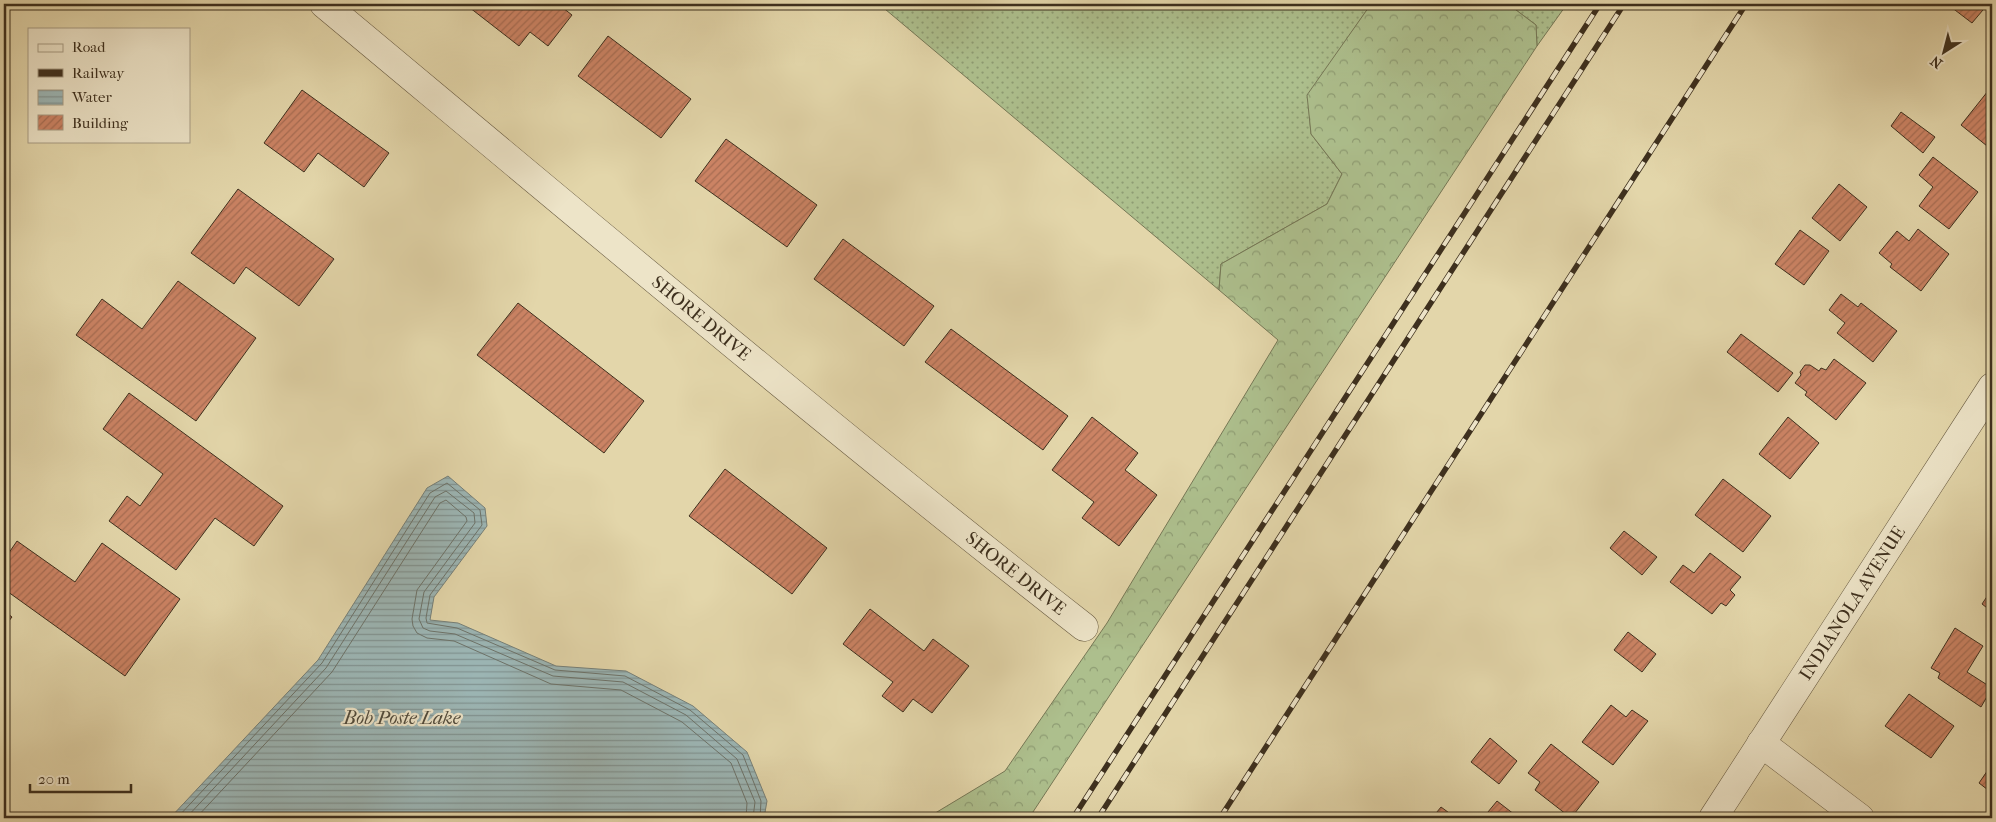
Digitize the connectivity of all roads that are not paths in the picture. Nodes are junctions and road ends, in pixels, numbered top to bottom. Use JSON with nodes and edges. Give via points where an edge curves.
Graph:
{"nodes":[{"id":1,"x":324,"y":4,"type":"edge"},
{"id":2,"x":1992,"y":387,"type":"edge"},
{"id":3,"x":1084,"y":627,"type":"dead end"},
{"id":4,"x":1761,"y":743,"type":"junction"},
{"id":5,"x":1713,"y":818,"type":"edge"},
{"id":6,"x":1860,"y":818,"type":"edge"}],
"edges":[{"from":1,"to":3,"type":"street","name":"SHORE DRIVE","via":[[939,513]]},
{"from":2,"to":4,"type":"street","name":"INDIANOLA AVENUE"},
{"from":4,"to":5,"type":"street","name":"INDIANOLA AVENUE"},
{"from":4,"to":6,"type":"street"}]}
